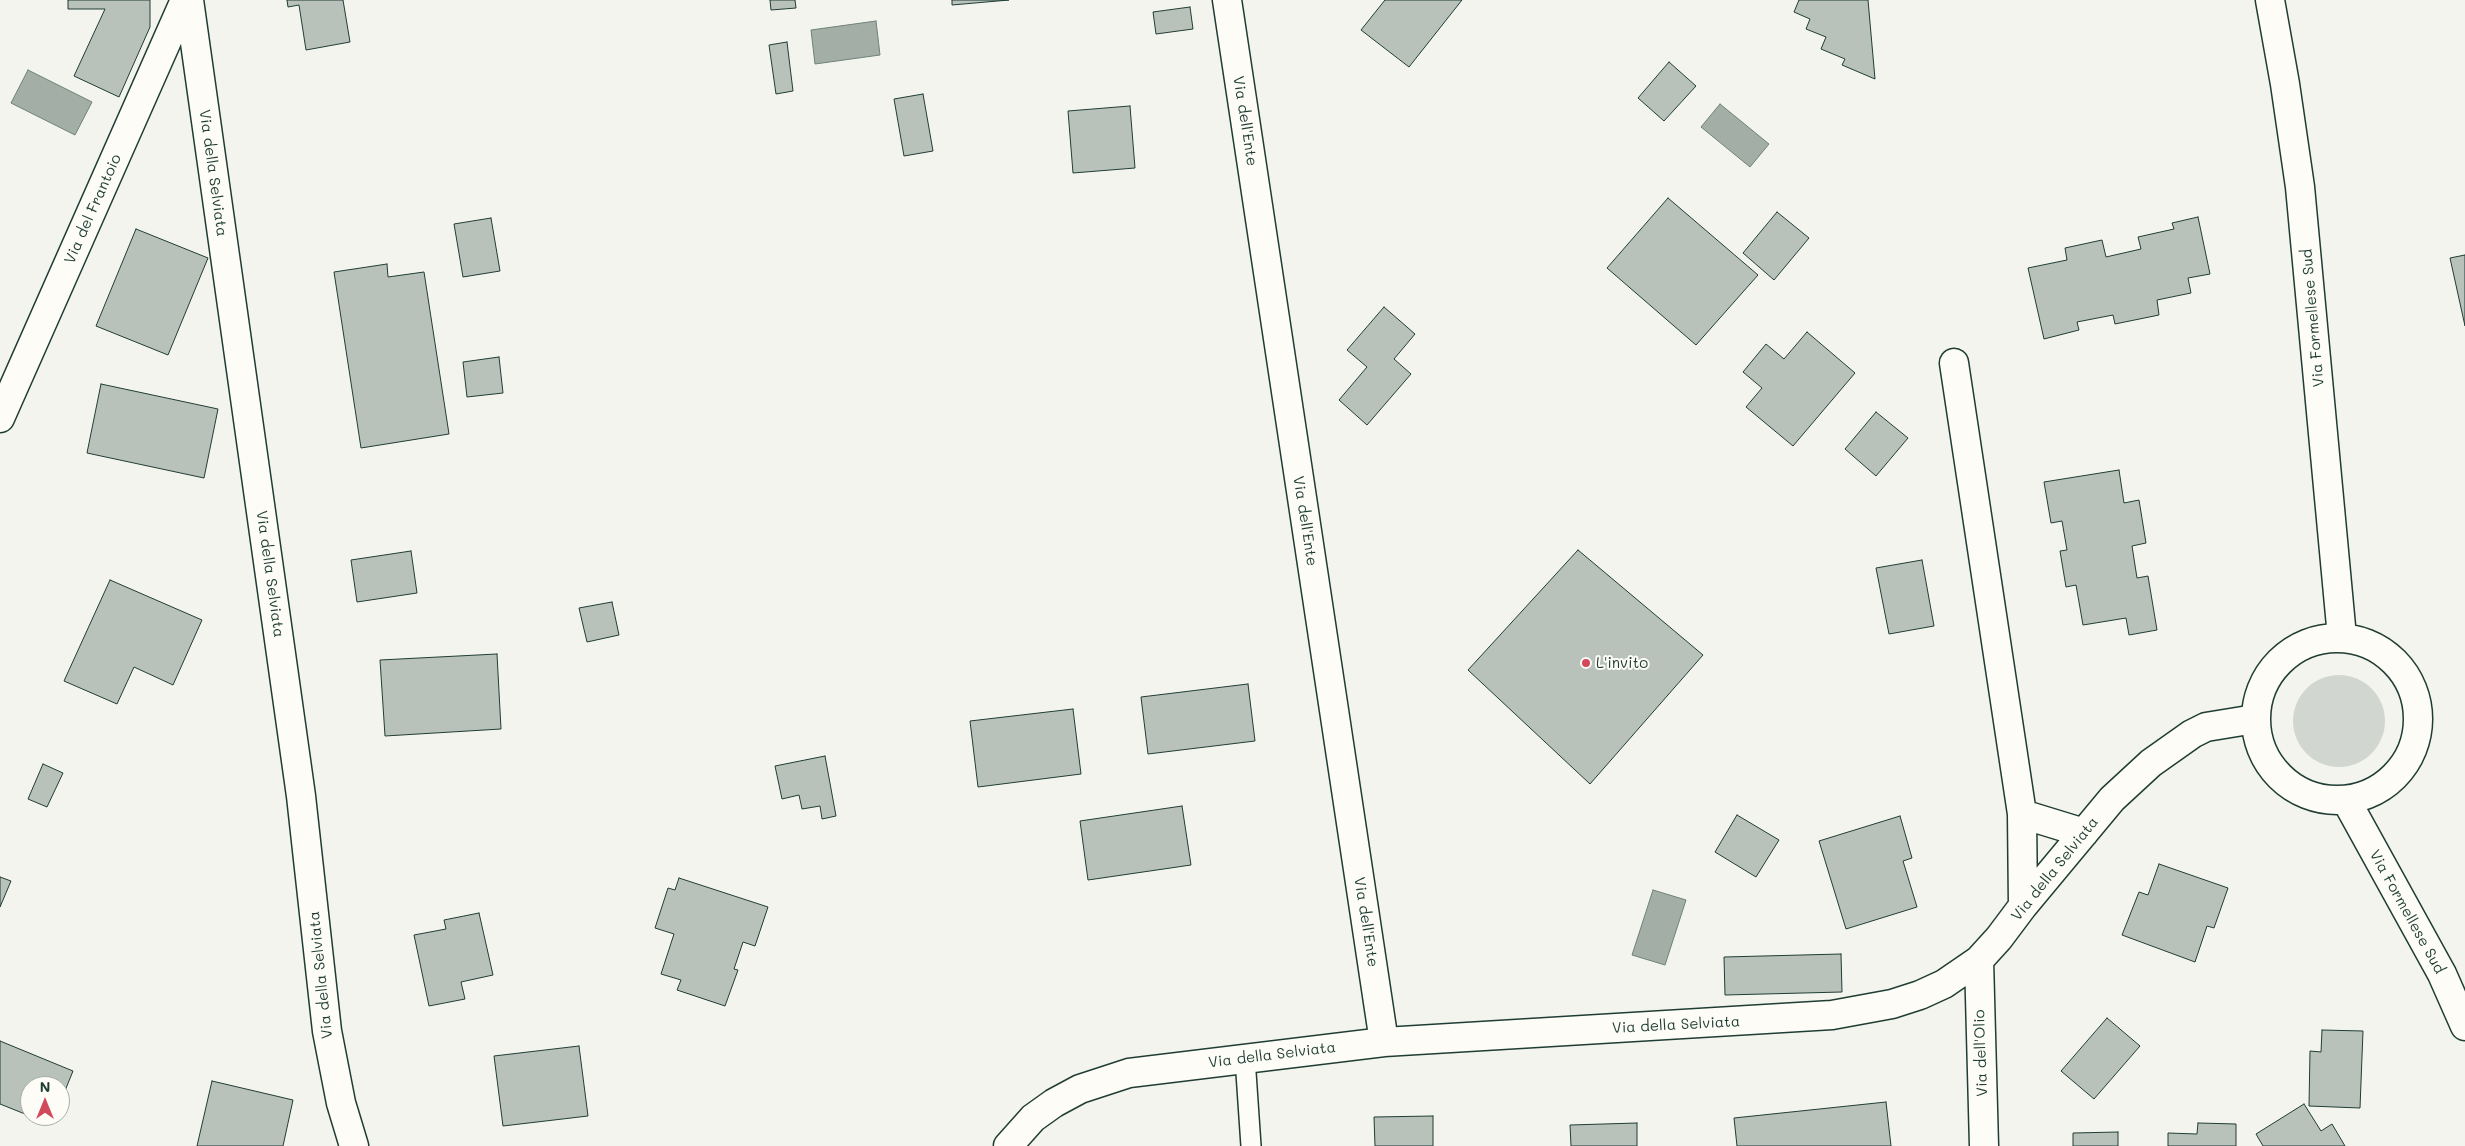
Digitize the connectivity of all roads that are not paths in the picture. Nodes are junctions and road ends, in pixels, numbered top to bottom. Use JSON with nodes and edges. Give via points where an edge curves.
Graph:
{"nodes":[{"id":1,"x":187,"y":0,"type":"edge"},
{"id":2,"x":1227,"y":0,"type":"edge"},
{"id":3,"x":2270,"y":0,"type":"edge"},
{"id":4,"x":1954,"y":363,"type":"dead end"},
{"id":5,"x":0,"y":418,"type":"edge"},
{"id":6,"x":2342,"y":637,"type":"junction"},
{"id":7,"x":2255,"y":719,"type":"junction"},
{"id":8,"x":2346,"y":800,"type":"junction"},
{"id":9,"x":2022,"y":814,"type":"junction"},
{"id":10,"x":2084,"y":833,"type":"junction"},
{"id":11,"x":2023,"y":906,"type":"junction"},
{"id":12,"x":1979,"y":960,"type":"junction"},
{"id":13,"x":2465,"y":1026,"type":"edge"},
{"id":14,"x":1384,"y":1042,"type":"junction"},
{"id":15,"x":1245,"y":1058,"type":"junction"},
{"id":16,"x":354,"y":1146,"type":"edge"},
{"id":17,"x":1008,"y":1146,"type":"edge"},
{"id":18,"x":1251,"y":1146,"type":"edge"},
{"id":19,"x":1984,"y":1146,"type":"edge"}],
"edges":[{"from":1,"to":5,"type":"street","name":"Via del Frantoio"},
{"from":1,"to":16,"type":"street","name":"Via della Selviata","via":[[301,796],[327,1030],[337,1085]]},
{"from":2,"to":14,"type":"street","name":"Via dell'Ente"},
{"from":3,"to":6,"type":"street","name":"Via Formellese Sud","via":[[2300,187]]},
{"from":4,"to":9,"type":"street"},
{"from":6,"to":7,"type":"street","via":[[2315,640],[2291,651],[2272,669],[2259,693]]},
{"from":6,"to":8,"type":"street","via":[[2368,643],[2390,657],[2408,677],[2417,702],[2418,729],[2410,755],[2394,777],[2372,793]]},
{"from":7,"to":8,"type":"street","via":[[2260,746],[2273,769],[2293,788],[2318,798]]},
{"from":7,"to":10,"type":"street","name":"Via della Selviata","via":[[2206,728],[2172,748],[2134,778]]},
{"from":8,"to":13,"type":"street","name":"Via Formellese Sud","via":[[2442,974]]},
{"from":9,"to":10,"type":"street"},
{"from":9,"to":11,"type":"street"},
{"from":10,"to":11,"type":"street","name":"Via della Selviata"},
{"from":11,"to":12,"type":"street","name":"Via della Selviata"},
{"from":12,"to":14,"type":"street","name":"Via della Selviata","via":[[1944,984],[1920,995],[1856,1012]]},
{"from":12,"to":19,"type":"street","name":"Via dell'Olio"},
{"from":14,"to":15,"type":"street","name":"Via della Selviata"},
{"from":15,"to":17,"type":"street","name":"Via della Selviata","via":[[1129,1073],[1080,1089],[1033,1118]]},
{"from":15,"to":18,"type":"lane"}]}
